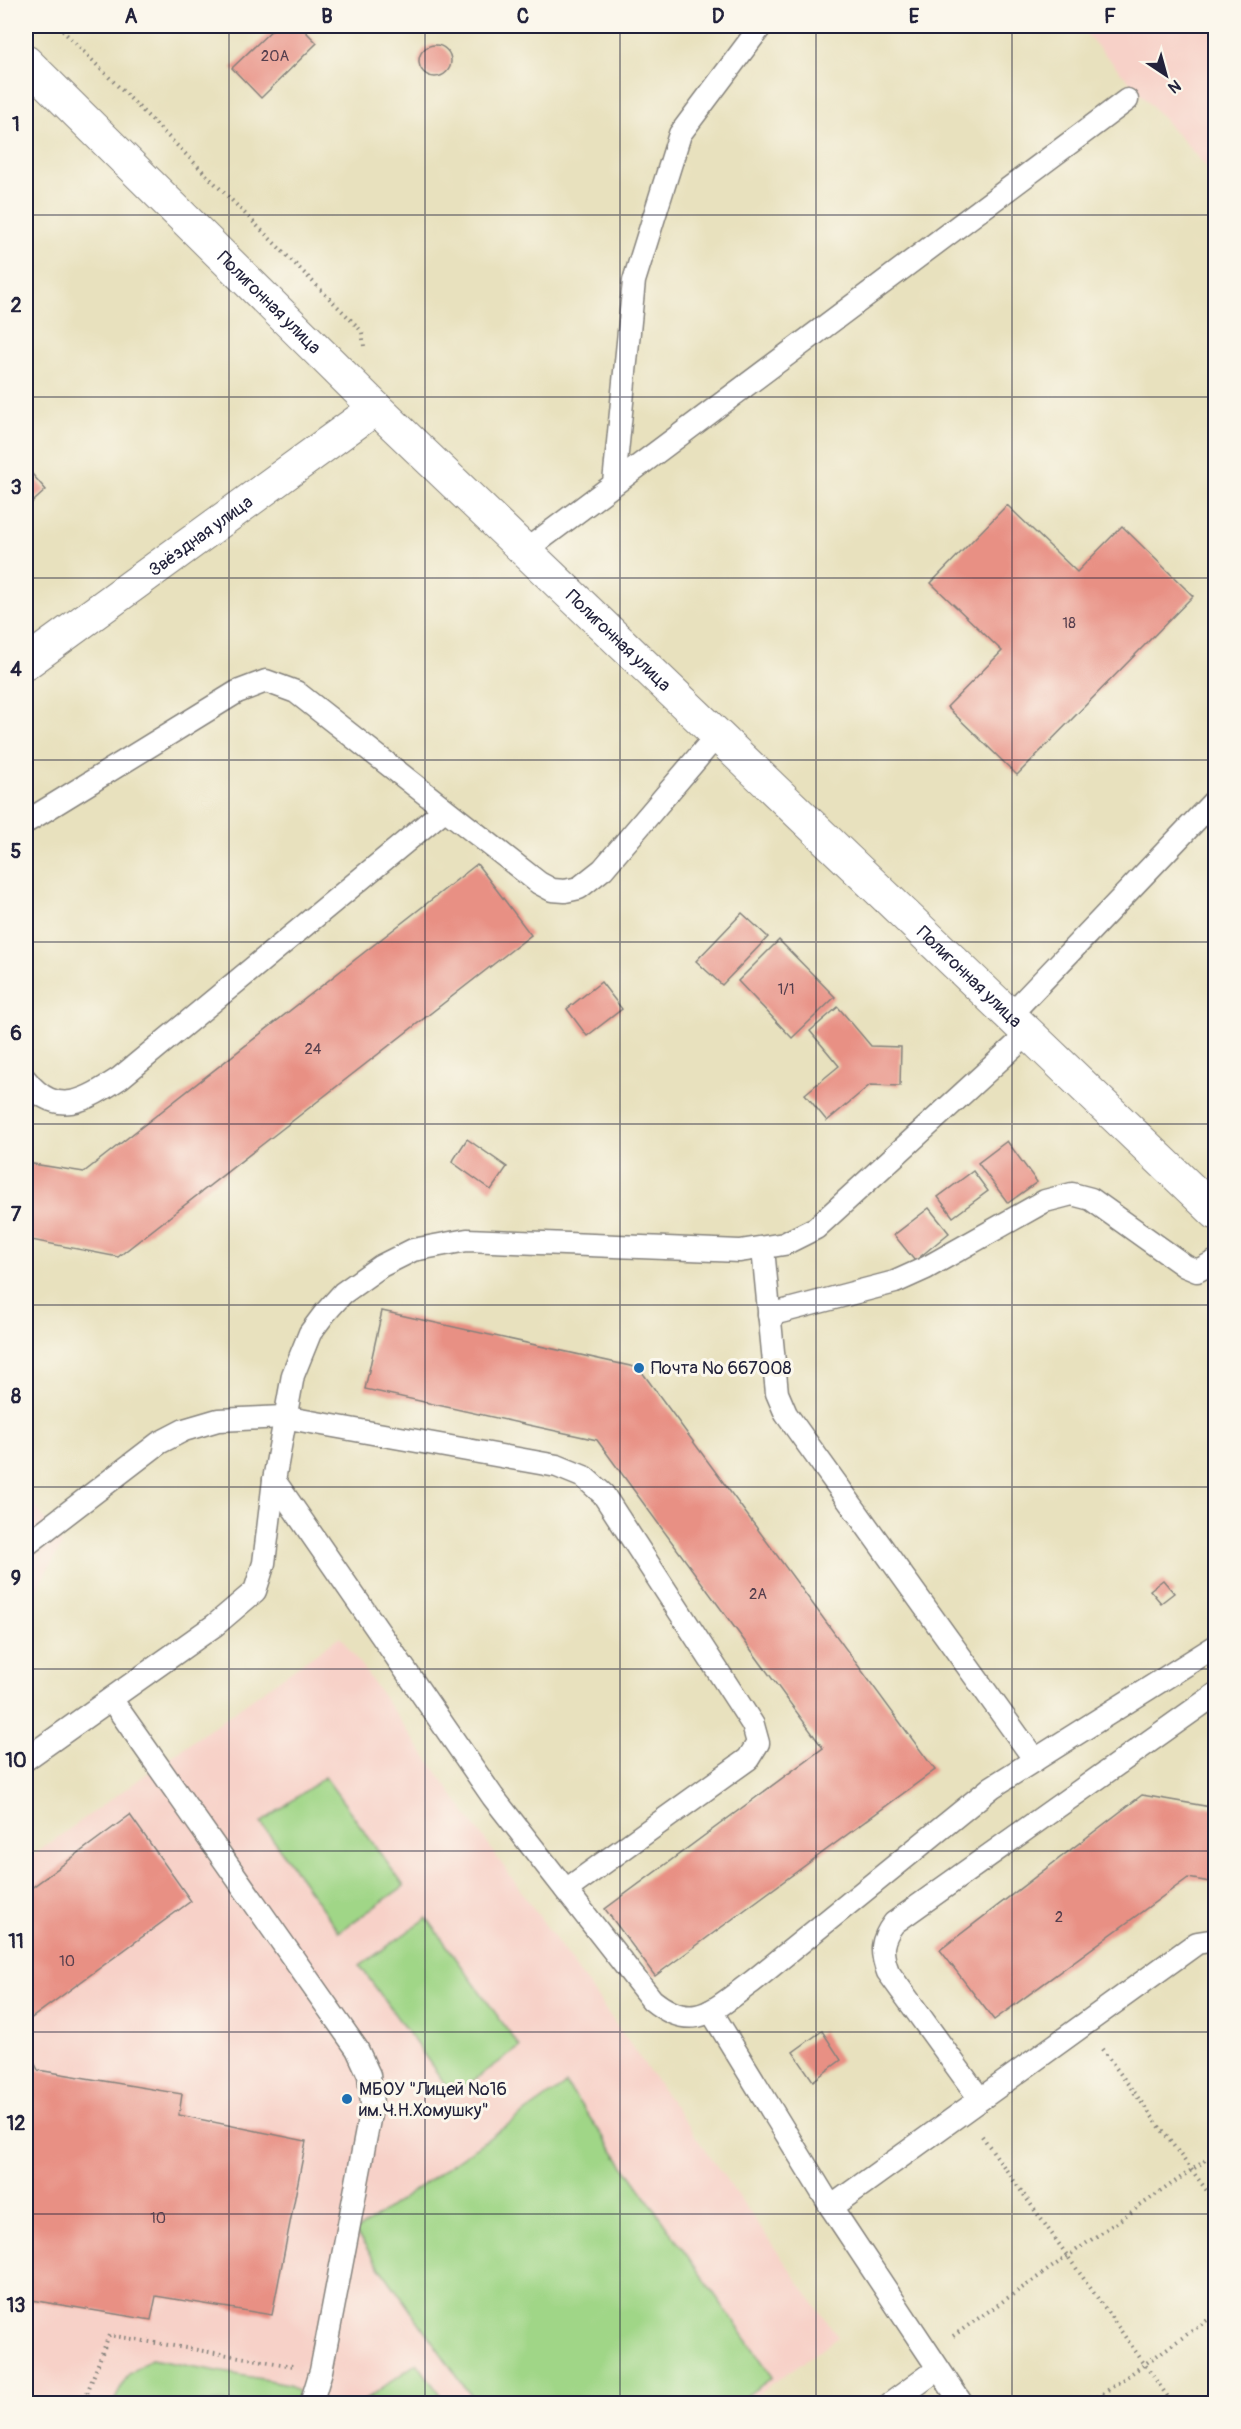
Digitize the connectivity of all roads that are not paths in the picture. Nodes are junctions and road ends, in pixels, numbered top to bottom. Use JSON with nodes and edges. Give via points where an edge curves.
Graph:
{"nodes":[{"id":1,"x":761,"y":26,"type":"edge"},
{"id":2,"x":26,"y":62,"type":"edge"},
{"id":3,"x":1127,"y":100,"type":"dead end"},
{"id":4,"x":376,"y":408,"type":"junction"},
{"id":5,"x":614,"y":483,"type":"junction"},
{"id":6,"x":525,"y":551,"type":"junction"},
{"id":7,"x":26,"y":663,"type":"edge"},
{"id":8,"x":717,"y":735,"type":"junction"},
{"id":9,"x":1215,"y":800,"type":"edge"},
{"id":10,"x":444,"y":810,"type":"junction"},
{"id":11,"x":26,"y":822,"type":"edge"},
{"id":12,"x":1019,"y":1024,"type":"junction"},
{"id":13,"x":26,"y":1080,"type":"edge"},
{"id":14,"x":1215,"y":1213,"type":"edge"},
{"id":15,"x":763,"y":1249,"type":"junction"},
{"id":16,"x":1215,"y":1261,"type":"edge"},
{"id":17,"x":770,"y":1315,"type":"junction"},
{"id":18,"x":284,"y":1417,"type":"junction"},
{"id":19,"x":274,"y":1480,"type":"junction"},
{"id":20,"x":26,"y":1545,"type":"edge"},
{"id":21,"x":1215,"y":1646,"type":"edge"},
{"id":22,"x":1215,"y":1694,"type":"edge"},
{"id":23,"x":111,"y":1699,"type":"junction"},
{"id":24,"x":26,"y":1760,"type":"edge"},
{"id":25,"x":1035,"y":1760,"type":"junction"},
{"id":26,"x":566,"y":1890,"type":"junction"},
{"id":27,"x":1215,"y":1940,"type":"edge"},
{"id":28,"x":711,"y":2011,"type":"junction"},
{"id":29,"x":972,"y":2105,"type":"junction"},
{"id":30,"x":831,"y":2207,"type":"junction"},
{"id":31,"x":933,"y":2361,"type":"junction"},
{"id":32,"x":311,"y":2403,"type":"edge"},
{"id":33,"x":890,"y":2403,"type":"edge"},
{"id":34,"x":963,"y":2403,"type":"edge"}],
"edges":[{"from":1,"to":5,"type":"lane","via":[[680,134],[634,281]]},
{"from":2,"to":4,"type":"street","name":"Полигонная улица"},
{"from":3,"to":5,"type":"lane"},
{"from":4,"to":6,"type":"street","name":"Полигонная улица"},
{"from":4,"to":7,"type":"street","name":"Звёздная улица"},
{"from":5,"to":6,"type":"lane"},
{"from":6,"to":8,"type":"street","name":"Полигонная улица"},
{"from":8,"to":10,"type":"lane","via":[[603,869],[579,888],[552,890],[539,883]]},
{"from":8,"to":12,"type":"street","name":"Полигонная улица"},
{"from":9,"to":12,"type":"lane"},
{"from":10,"to":11,"type":"lane","via":[[296,692],[266,681],[237,692]]},
{"from":10,"to":13,"type":"lane","via":[[120,1078],[89,1099],[69,1103],[53,1100],[34,1091]]},
{"from":12,"to":14,"type":"street","name":"Полигонная улица"},
{"from":12,"to":15,"type":"lane","via":[[816,1228],[784,1244]]},
{"from":15,"to":17,"type":"lane"},
{"from":15,"to":18,"type":"lane","via":[[467,1240],[413,1250],[381,1266],[343,1293],[325,1313],[303,1350]]},
{"from":16,"to":17,"type":"lane","via":[[1197,1271],[1185,1266],[1091,1199],[1072,1194],[1045,1202],[894,1282]]},
{"from":17,"to":25,"type":"lane","via":[[777,1393],[786,1414]]},
{"from":18,"to":19,"type":"lane"},
{"from":18,"to":20,"type":"lane","via":[[218,1420],[184,1430],[159,1443]]},
{"from":18,"to":26,"type":"lane","via":[[557,1466],[584,1476],[603,1494],[753,1725],[758,1743],[748,1759]]},
{"from":19,"to":23,"type":"lane","via":[[264,1563],[255,1590],[215,1625]]},
{"from":19,"to":26,"type":"lane","via":[[493,1797]]},
{"from":21,"to":25,"type":"lane"},
{"from":22,"to":29,"type":"lane","via":[[894,1923],[884,1937],[882,1956],[888,1972]]},
{"from":23,"to":24,"type":"lane"},
{"from":23,"to":32,"type":"lane","via":[[357,2049],[369,2075],[372,2104],[321,2371]]},
{"from":25,"to":28,"type":"lane","via":[[992,1787]]},
{"from":26,"to":28,"type":"lane","via":[[652,2000],[669,2014],[690,2019]]},
{"from":27,"to":29,"type":"lane","via":[[1197,1943]]},
{"from":28,"to":30,"type":"lane"},
{"from":29,"to":30,"type":"lane"},
{"from":30,"to":31,"type":"lane"},
{"from":31,"to":33,"type":"lane"},
{"from":31,"to":34,"type":"lane"}]}
